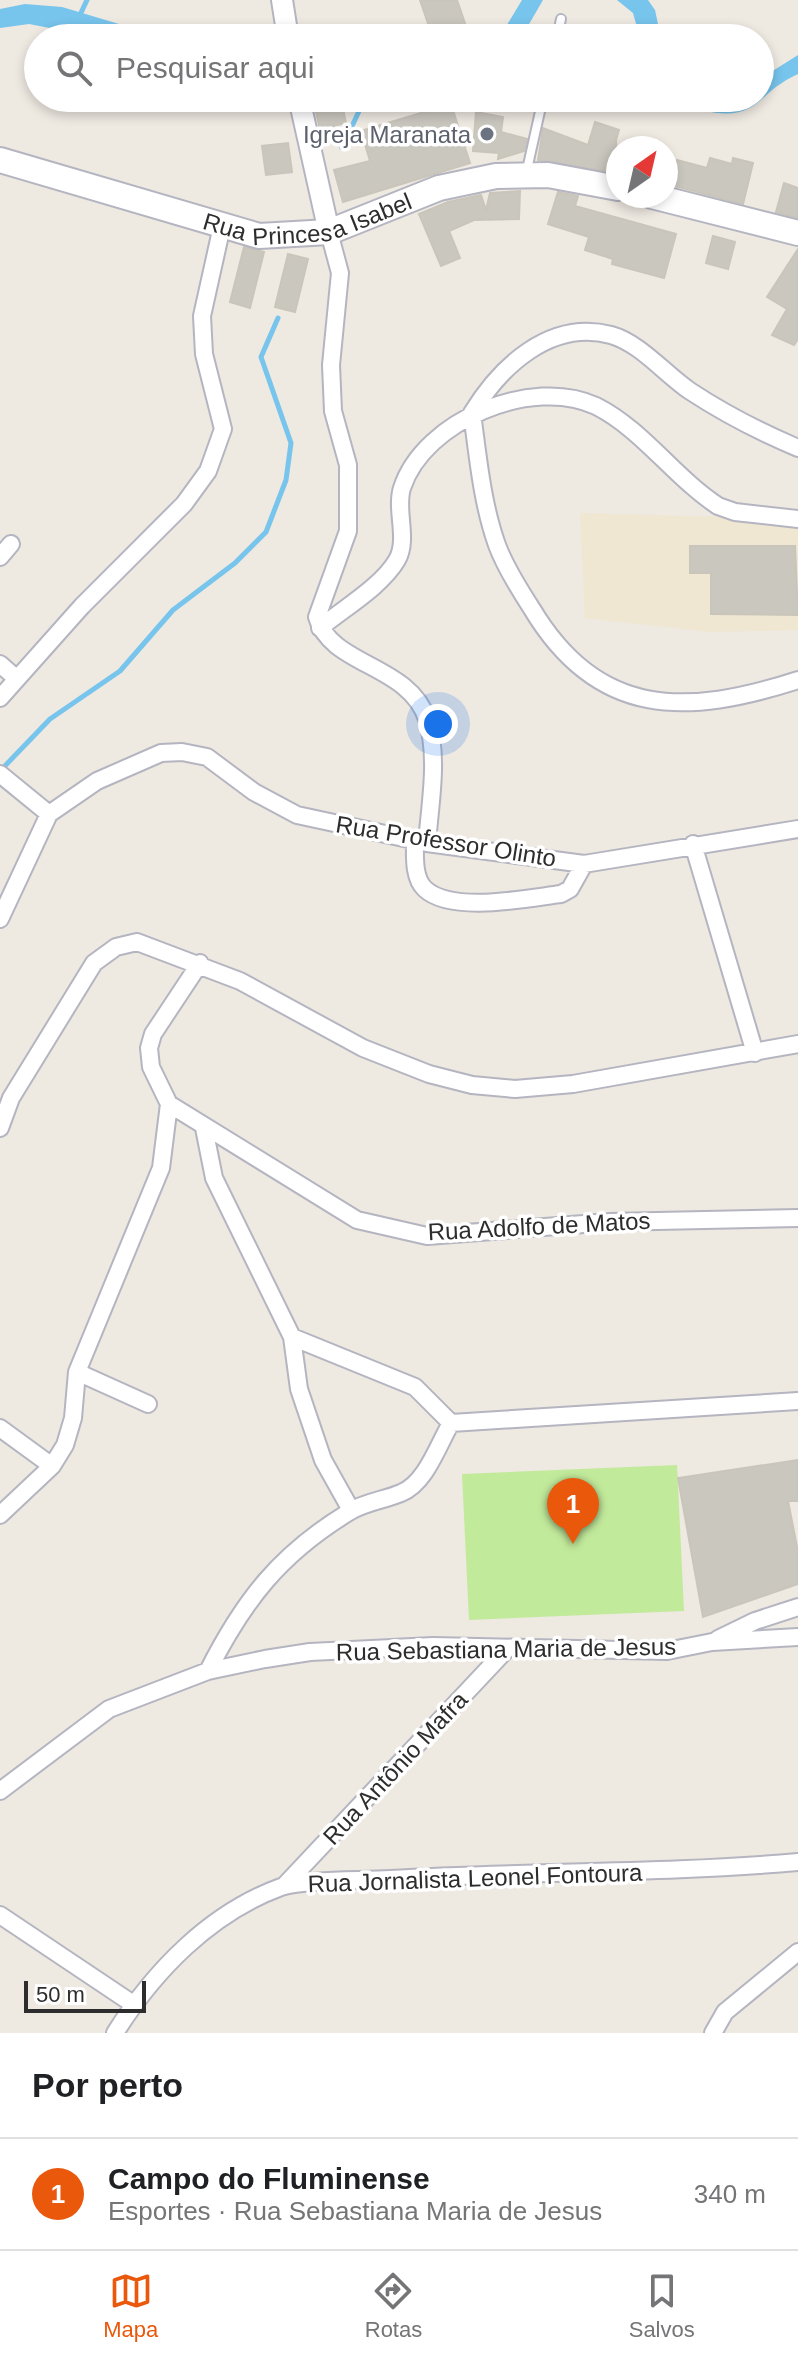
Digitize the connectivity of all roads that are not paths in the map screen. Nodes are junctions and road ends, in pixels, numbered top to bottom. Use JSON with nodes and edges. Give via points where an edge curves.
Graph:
{"nodes":[{"id":1,"x":282,"y":0,"type":"edge"},
{"id":2,"x":561,"y":19,"type":"dead end"},
{"id":3,"x":286,"y":24,"type":"edge"},
{"id":4,"x":560,"y":24,"type":"edge"},
{"id":5,"x":301,"y":112,"type":"edge"},
{"id":6,"x":540,"y":112,"type":"edge"},
{"id":7,"x":0,"y":160,"type":"edge"},
{"id":8,"x":526,"y":174,"type":"junction"},
{"id":9,"x":606,"y":186,"type":"edge"},
{"id":10,"x":678,"y":203,"type":"edge"},
{"id":11,"x":326,"y":225,"type":"junction"},
{"id":12,"x":222,"y":226,"type":"junction"},
{"id":13,"x":798,"y":233,"type":"edge"},
{"id":14,"x":472,"y":413,"type":"junction"},
{"id":15,"x":798,"y":448,"type":"edge"},
{"id":16,"x":798,"y":519,"type":"edge"},
{"id":17,"x":320,"y":628,"type":"junction"},
{"id":18,"x":0,"y":664,"type":"edge"},
{"id":19,"x":17,"y":679,"type":"junction"},
{"id":20,"x":798,"y":680,"type":"edge"},
{"id":21,"x":0,"y":698,"type":"edge"},
{"id":22,"x":0,"y":774,"type":"edge"},
{"id":23,"x":49,"y":814,"type":"junction"},
{"id":24,"x":798,"y":829,"type":"edge"},
{"id":25,"x":421,"y":842,"type":"junction"},
{"id":26,"x":693,"y":844,"type":"junction"},
{"id":27,"x":584,"y":864,"type":"junction"},
{"id":28,"x":0,"y":919,"type":"edge"},
{"id":29,"x":200,"y":963,"type":"junction"},
{"id":30,"x":798,"y":1044,"type":"edge"},
{"id":31,"x":755,"y":1053,"type":"junction"},
{"id":32,"x":169,"y":1104,"type":"junction"},
{"id":33,"x":0,"y":1128,"type":"edge"},
{"id":34,"x":204,"y":1128,"type":"junction"},
{"id":35,"x":798,"y":1218,"type":"edge"},
{"id":36,"x":292,"y":1337,"type":"junction"},
{"id":37,"x":77,"y":1372,"type":"junction"},
{"id":38,"x":798,"y":1401,"type":"edge"},
{"id":39,"x":148,"y":1404,"type":"dead end"},
{"id":40,"x":451,"y":1423,"type":"junction"},
{"id":41,"x":0,"y":1428,"type":"edge"},
{"id":42,"x":52,"y":1466,"type":"junction"},
{"id":43,"x":351,"y":1510,"type":"junction"},
{"id":44,"x":0,"y":1515,"type":"edge"},
{"id":45,"x":798,"y":1607,"type":"edge"},
{"id":46,"x":798,"y":1637,"type":"edge"},
{"id":47,"x":712,"y":1642,"type":"junction"},
{"id":48,"x":506,"y":1650,"type":"junction"},
{"id":49,"x":208,"y":1671,"type":"junction"},
{"id":50,"x":0,"y":1791,"type":"edge"},
{"id":51,"x":798,"y":1862,"type":"edge"},
{"id":52,"x":284,"y":1886,"type":"junction"},
{"id":53,"x":0,"y":1915,"type":"edge"},
{"id":54,"x":798,"y":1952,"type":"edge"},
{"id":55,"x":133,"y":2004,"type":"junction"},
{"id":56,"x":115,"y":2033,"type":"edge"},
{"id":57,"x":713,"y":2033,"type":"edge"}],
"edges":[{"from":1,"to":3,"type":"street"},
{"from":2,"to":4,"type":"lane"},
{"from":5,"to":11,"type":"street"},
{"from":6,"to":8,"type":"lane"},
{"from":7,"to":12,"type":"main road","name":"Rua Princesa Isabel"},
{"from":8,"to":9,"type":"main road","name":"Rua Princesa Isabel"},
{"from":8,"to":11,"type":"main road","name":"Rua Princesa Isabel","via":[[439,188]]},
{"from":10,"to":13,"type":"main road"},
{"from":11,"to":12,"type":"main road","name":"Rua Princesa Isabel","via":[[259,236]]},
{"from":11,"to":17,"type":"street","via":[[340,273],[331,351],[333,411],[348,465],[348,531],[321,598]]},
{"from":12,"to":19,"type":"street","via":[[202,316],[202,338],[221,410],[219,448],[184,504]]},
{"from":14,"to":15,"type":"street","via":[[496,376],[533,348],[561,335],[611,335],[713,406]]},
{"from":14,"to":16,"type":"street","via":[[543,396],[573,397],[598,407],[718,506]]},
{"from":14,"to":17,"type":"street","via":[[438,439],[402,486],[398,558],[384,576]]},
{"from":14,"to":20,"type":"street","via":[[497,548],[546,634],[577,665],[617,692],[676,703],[727,699]]},
{"from":17,"to":25,"type":"street","via":[[331,643],[412,693],[426,718],[433,759]]},
{"from":18,"to":19,"type":"street"},
{"from":19,"to":21,"type":"street"},
{"from":22,"to":23,"type":"street"},
{"from":23,"to":25,"type":"street","name":"Rua Professor Olinto","via":[[97,781],[161,753],[182,752],[207,757],[297,815]]},
{"from":23,"to":28,"type":"street"},
{"from":24,"to":26,"type":"street","name":"Rua Professor Olinto"},
{"from":25,"to":27,"type":"street","name":"Rua Professor Olinto"},
{"from":25,"to":27,"type":"street","via":[[418,877],[425,889],[448,901],[561,894],[570,889]]},
{"from":26,"to":27,"type":"street","name":"Rua Professor Olinto"},
{"from":26,"to":31,"type":"street"},
{"from":29,"to":31,"type":"street","via":[[363,1048],[472,1085],[515,1089],[573,1084]]},
{"from":29,"to":32,"type":"street","name":"Rua Adolfo de Matos","via":[[149,1048],[151,1067]]},
{"from":29,"to":33,"type":"street","via":[[137,942],[116,947],[94,963],[11,1098]]},
{"from":30,"to":31,"type":"street"},
{"from":32,"to":34,"type":"street","name":"Rua Adolfo de Matos"},
{"from":32,"to":37,"type":"street","via":[[161,1168]]},
{"from":34,"to":35,"type":"street","name":"Rua Adolfo de Matos","via":[[357,1220],[427,1236],[610,1222]]},
{"from":34,"to":36,"type":"street","via":[[214,1178]]},
{"from":36,"to":40,"type":"street","via":[[415,1387]]},
{"from":36,"to":43,"type":"street","via":[[299,1389],[323,1460]]},
{"from":37,"to":39,"type":"street"},
{"from":37,"to":42,"type":"street","via":[[73,1418]]},
{"from":38,"to":40,"type":"street"},
{"from":40,"to":43,"type":"street","via":[[421,1478],[405,1492]]},
{"from":41,"to":42,"type":"street"},
{"from":42,"to":44,"type":"street"},
{"from":43,"to":49,"type":"street","via":[[275,1566],[230,1628]]},
{"from":45,"to":47,"type":"street","name":"Rua Sebastiana Maria de Jesus"},
{"from":46,"to":47,"type":"street","name":"Rua Sebastiana Maria de Jesus"},
{"from":47,"to":48,"type":"street","name":"Rua Sebastiana Maria de Jesus","via":[[667,1651]]},
{"from":48,"to":49,"type":"street","name":"Rua Sebastiana Maria de Jesus","via":[[341,1649]]},
{"from":48,"to":52,"type":"street","name":"Rua Antônio Mafra"},
{"from":49,"to":50,"type":"street","name":"Rua Sebastiana Maria de Jesus","via":[[109,1709]]},
{"from":51,"to":52,"type":"street","name":"Rua Jornalista Leonel Fontoura"},
{"from":52,"to":55,"type":"street","name":"Rua Jornalista Leonel Fontoura","via":[[207,1929]]},
{"from":53,"to":55,"type":"street"},
{"from":54,"to":57,"type":"street","via":[[725,2012]]},
{"from":55,"to":56,"type":"street","name":"Rua Jornalista Leonel Fontoura"}]}
